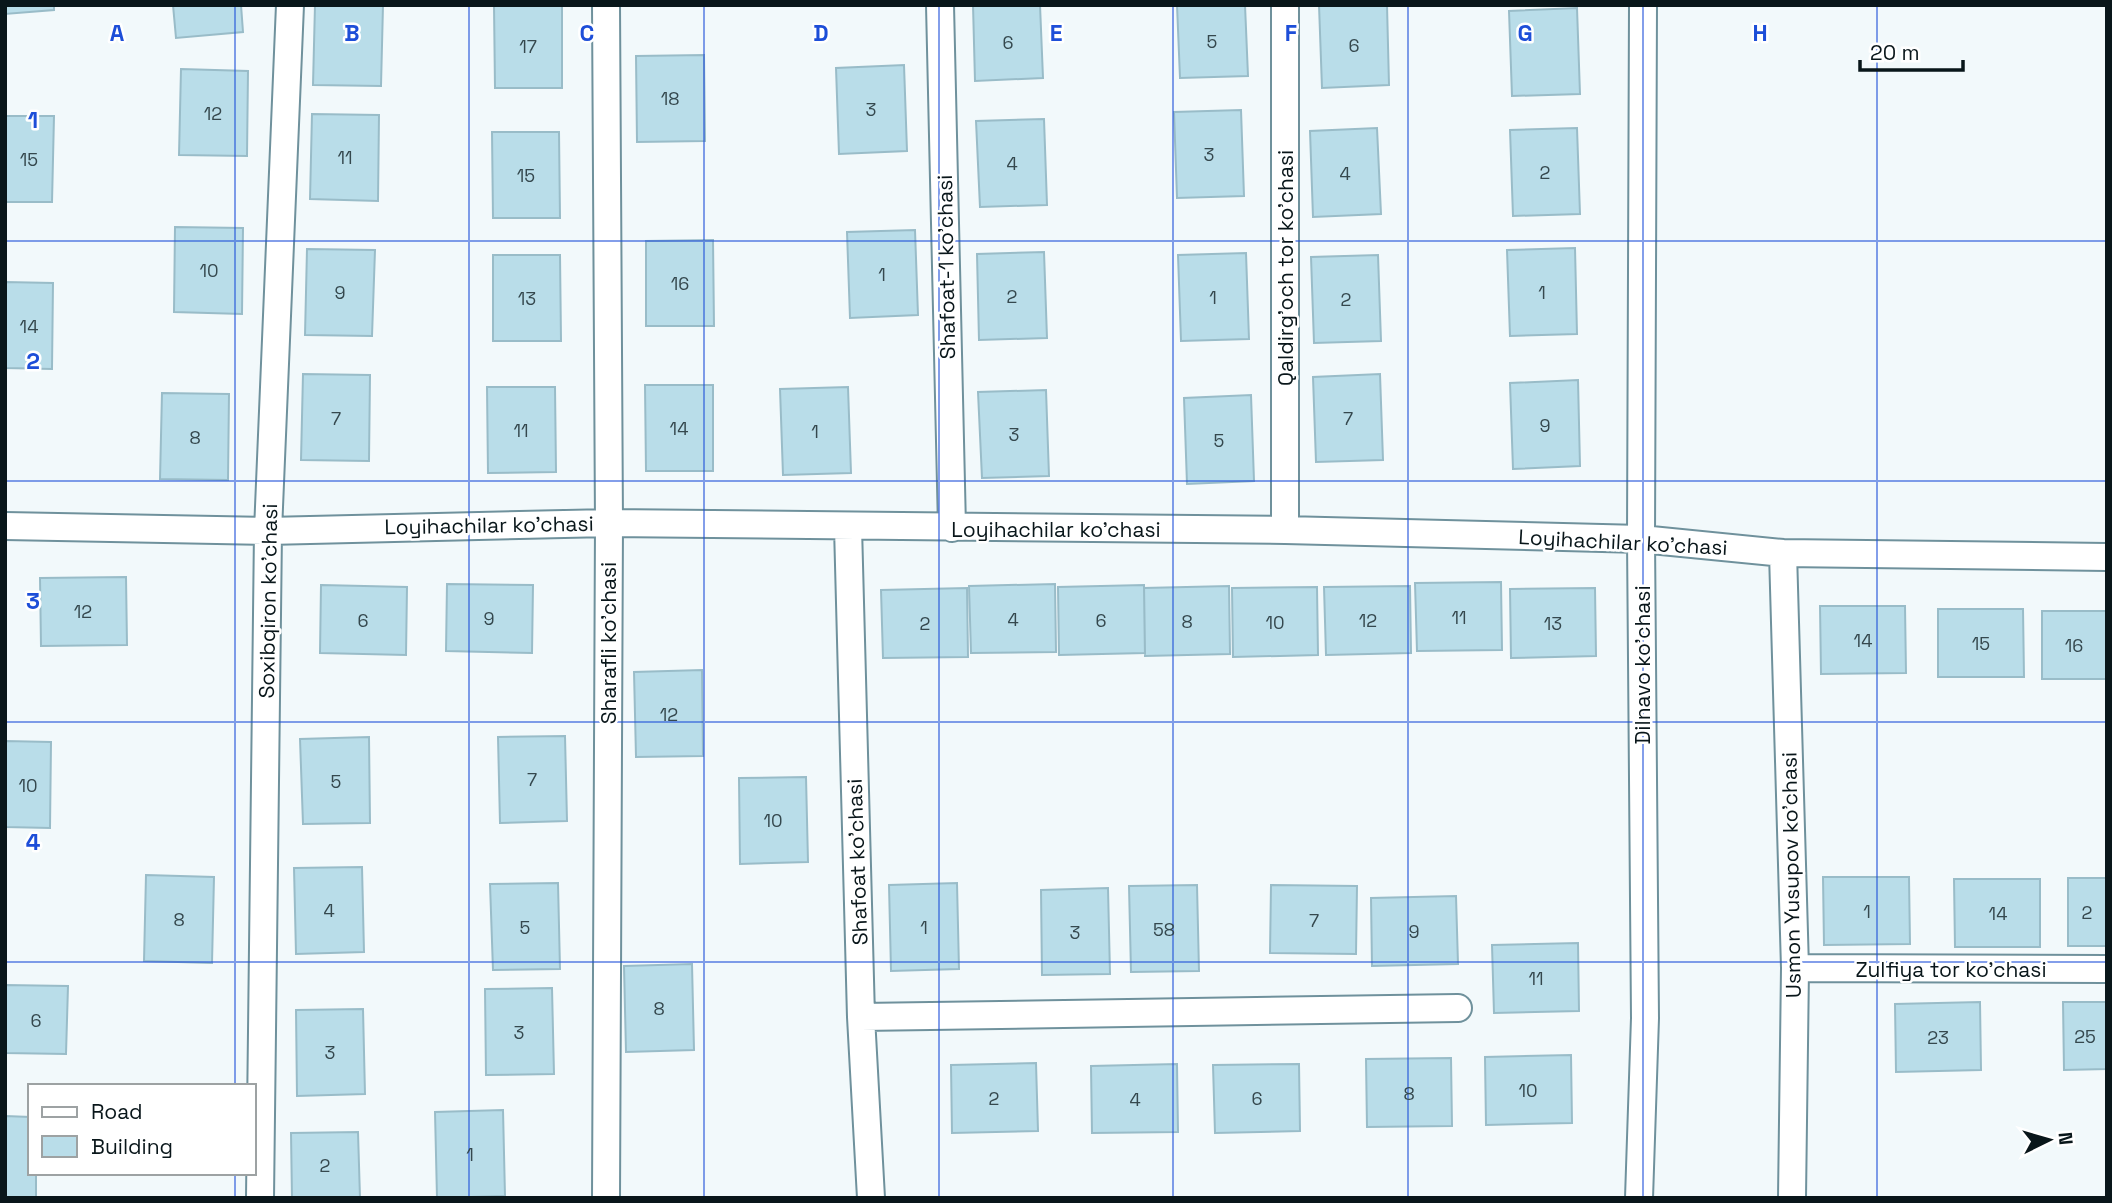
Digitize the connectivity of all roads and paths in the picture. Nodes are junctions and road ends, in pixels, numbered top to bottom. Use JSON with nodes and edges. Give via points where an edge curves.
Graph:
{"nodes":[{"id":1,"x":290,"y":5,"type":"edge"},
{"id":2,"x":606,"y":5,"type":"edge"},
{"id":3,"x":940,"y":5,"type":"edge"},
{"id":4,"x":1285,"y":5,"type":"edge"},
{"id":5,"x":1643,"y":5,"type":"edge"},
{"id":6,"x":609,"y":523,"type":"junction"},
{"id":7,"x":5,"y":526,"type":"edge"},
{"id":8,"x":848,"y":527,"type":"junction"},
{"id":9,"x":952,"y":528,"type":"junction"},
{"id":10,"x":1285,"y":530,"type":"junction"},
{"id":11,"x":268,"y":531,"type":"junction"},
{"id":12,"x":1641,"y":539,"type":"junction"},
{"id":13,"x":1783,"y":553,"type":"junction"},
{"id":14,"x":2107,"y":557,"type":"edge"},
{"id":15,"x":1795,"y":968,"type":"junction"},
{"id":16,"x":2107,"y":969,"type":"edge"},
{"id":17,"x":1458,"y":1008,"type":"dead end"},
{"id":18,"x":862,"y":1017,"type":"junction"},
{"id":19,"x":260,"y":1198,"type":"edge"},
{"id":20,"x":606,"y":1198,"type":"edge"},
{"id":21,"x":871,"y":1198,"type":"edge"},
{"id":22,"x":1639,"y":1198,"type":"edge"},
{"id":23,"x":1792,"y":1198,"type":"edge"}],
"edges":[{"from":1,"to":11,"type":"street","name":"Soxibqiron ko'chasi"},
{"from":2,"to":6,"type":"street","name":"Sharafli ko'chasi"},
{"from":3,"to":9,"type":"street","name":"Shafoat-1 ko'chasi"},
{"from":4,"to":10,"type":"street","name":"Qaldirg'och tor ko'chasi"},
{"from":5,"to":12,"type":"street","name":"Dilnavo ko'chasi"},
{"from":6,"to":8,"type":"street","name":"Loyihachilar ko'chasi"},
{"from":6,"to":11,"type":"street","name":"Loyihachilar ko'chasi"},
{"from":6,"to":20,"type":"street","name":"Sharafli ko'chasi"},
{"from":7,"to":11,"type":"street","name":"Loyihachilar ko'chasi"},
{"from":8,"to":9,"type":"street","name":"Loyihachilar ko'chasi"},
{"from":8,"to":18,"type":"street","name":"Shafoat ko'chasi"},
{"from":9,"to":10,"type":"street","name":"Loyihachilar ko'chasi"},
{"from":10,"to":12,"type":"street","name":"Loyihachilar ko'chasi"},
{"from":11,"to":19,"type":"street","name":"Soxibqiron ko'chasi"},
{"from":12,"to":13,"type":"street","name":"Loyihachilar ko'chasi"},
{"from":12,"to":22,"type":"street","name":"Dilnavo ko'chasi","via":[[1645,1018]]},
{"from":13,"to":14,"type":"street","name":"Loyihachilar ko'chasi"},
{"from":13,"to":15,"type":"street","name":"Usmon Yusupov ko'chasi"},
{"from":15,"to":16,"type":"street","name":"Zulfiya tor ko'chasi"},
{"from":15,"to":23,"type":"street","name":"Usmon Yusupov ko'chasi"},
{"from":17,"to":18,"type":"street"},
{"from":18,"to":21,"type":"street","name":"Shafoat ko'chasi"}]}
